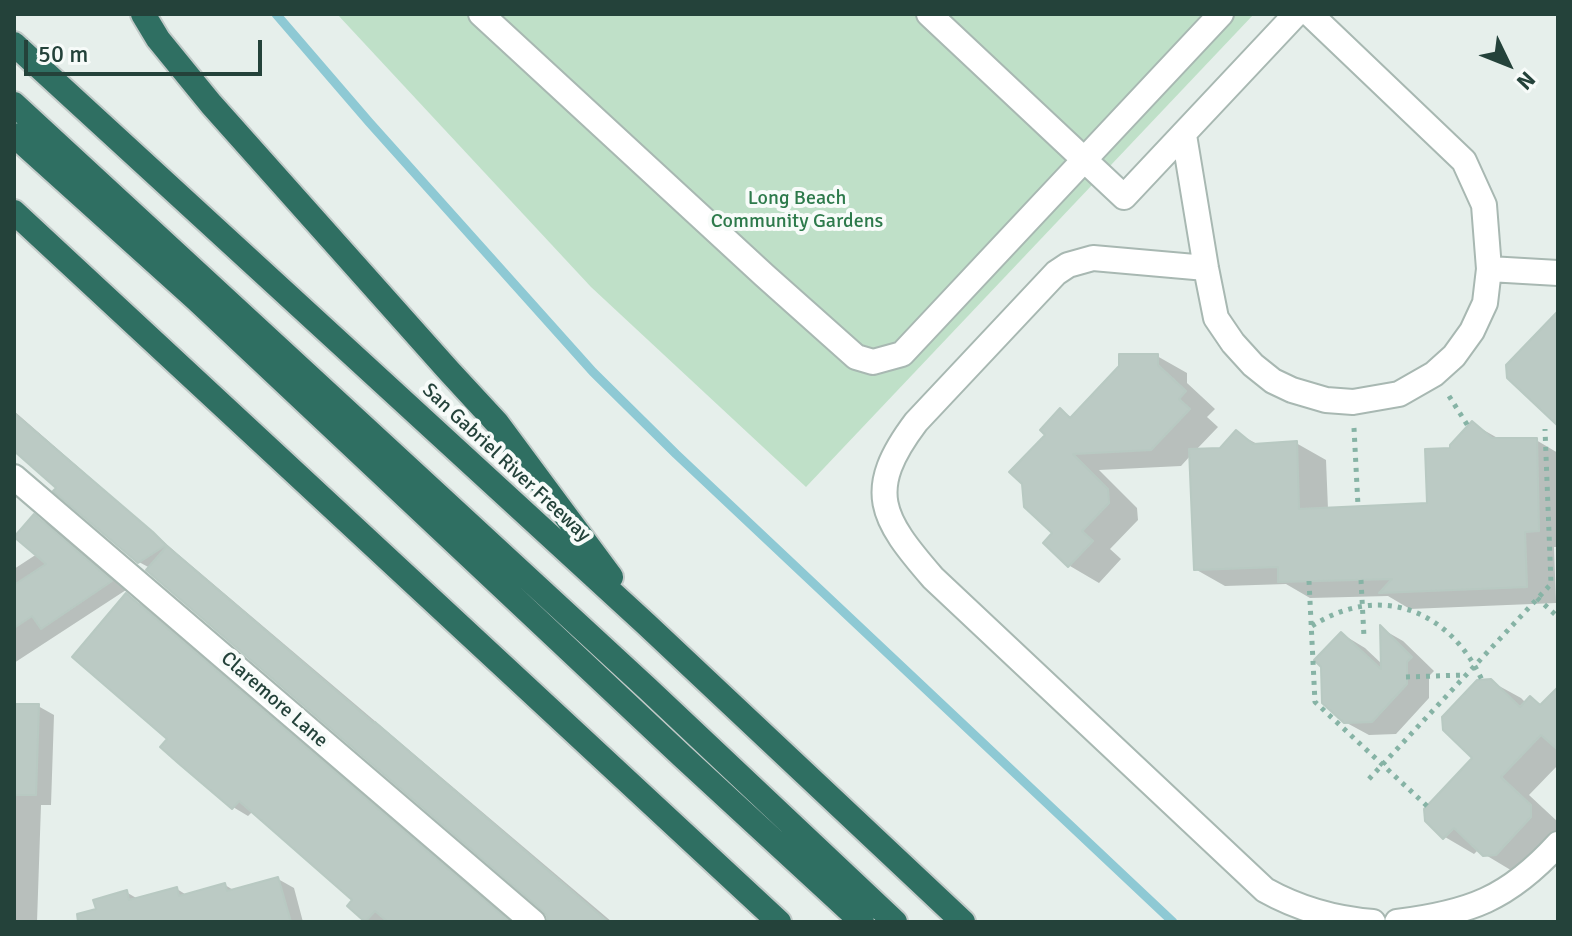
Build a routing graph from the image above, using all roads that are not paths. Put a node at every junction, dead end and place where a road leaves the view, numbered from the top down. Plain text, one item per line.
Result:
1 (143, 14) edge
2 (481, 14) edge
3 (929, 14) edge
4 (1221, 14) edge
5 (1296, 14) edge
6 (1310, 14) edge
7 (14, 44) edge
8 (14, 104) edge
9 (14, 135) edge
10 (1184, 135) junction
11 (1085, 159) junction
12 (14, 212) edge
13 (1206, 268) junction
14 (1489, 269) junction
15 (1558, 273) edge
16 (14, 477) edge
17 (646, 624) junction
18 (1558, 844) edge
19 (533, 922) edge
20 (779, 922) edge
21 (862, 922) edge
22 (895, 922) edge
23 (963, 922) edge
24 (1373, 922) edge
25 (1397, 922) edge

1 - 17 highway
2 - 11 street
3 - 11 street
4 - 11 street
5 - 10 street
6 - 14 street
7 - 17 highway, San Gabriel River Freeway
8 - 22 highway
9 - 21 highway
10 - 11 street
10 - 13 street
12 - 20 highway
13 - 14 street
13 - 24 street
14 - 15 street
16 - 19 street, Claremore Lane
17 - 23 highway, San Gabriel River Freeway
18 - 25 street

